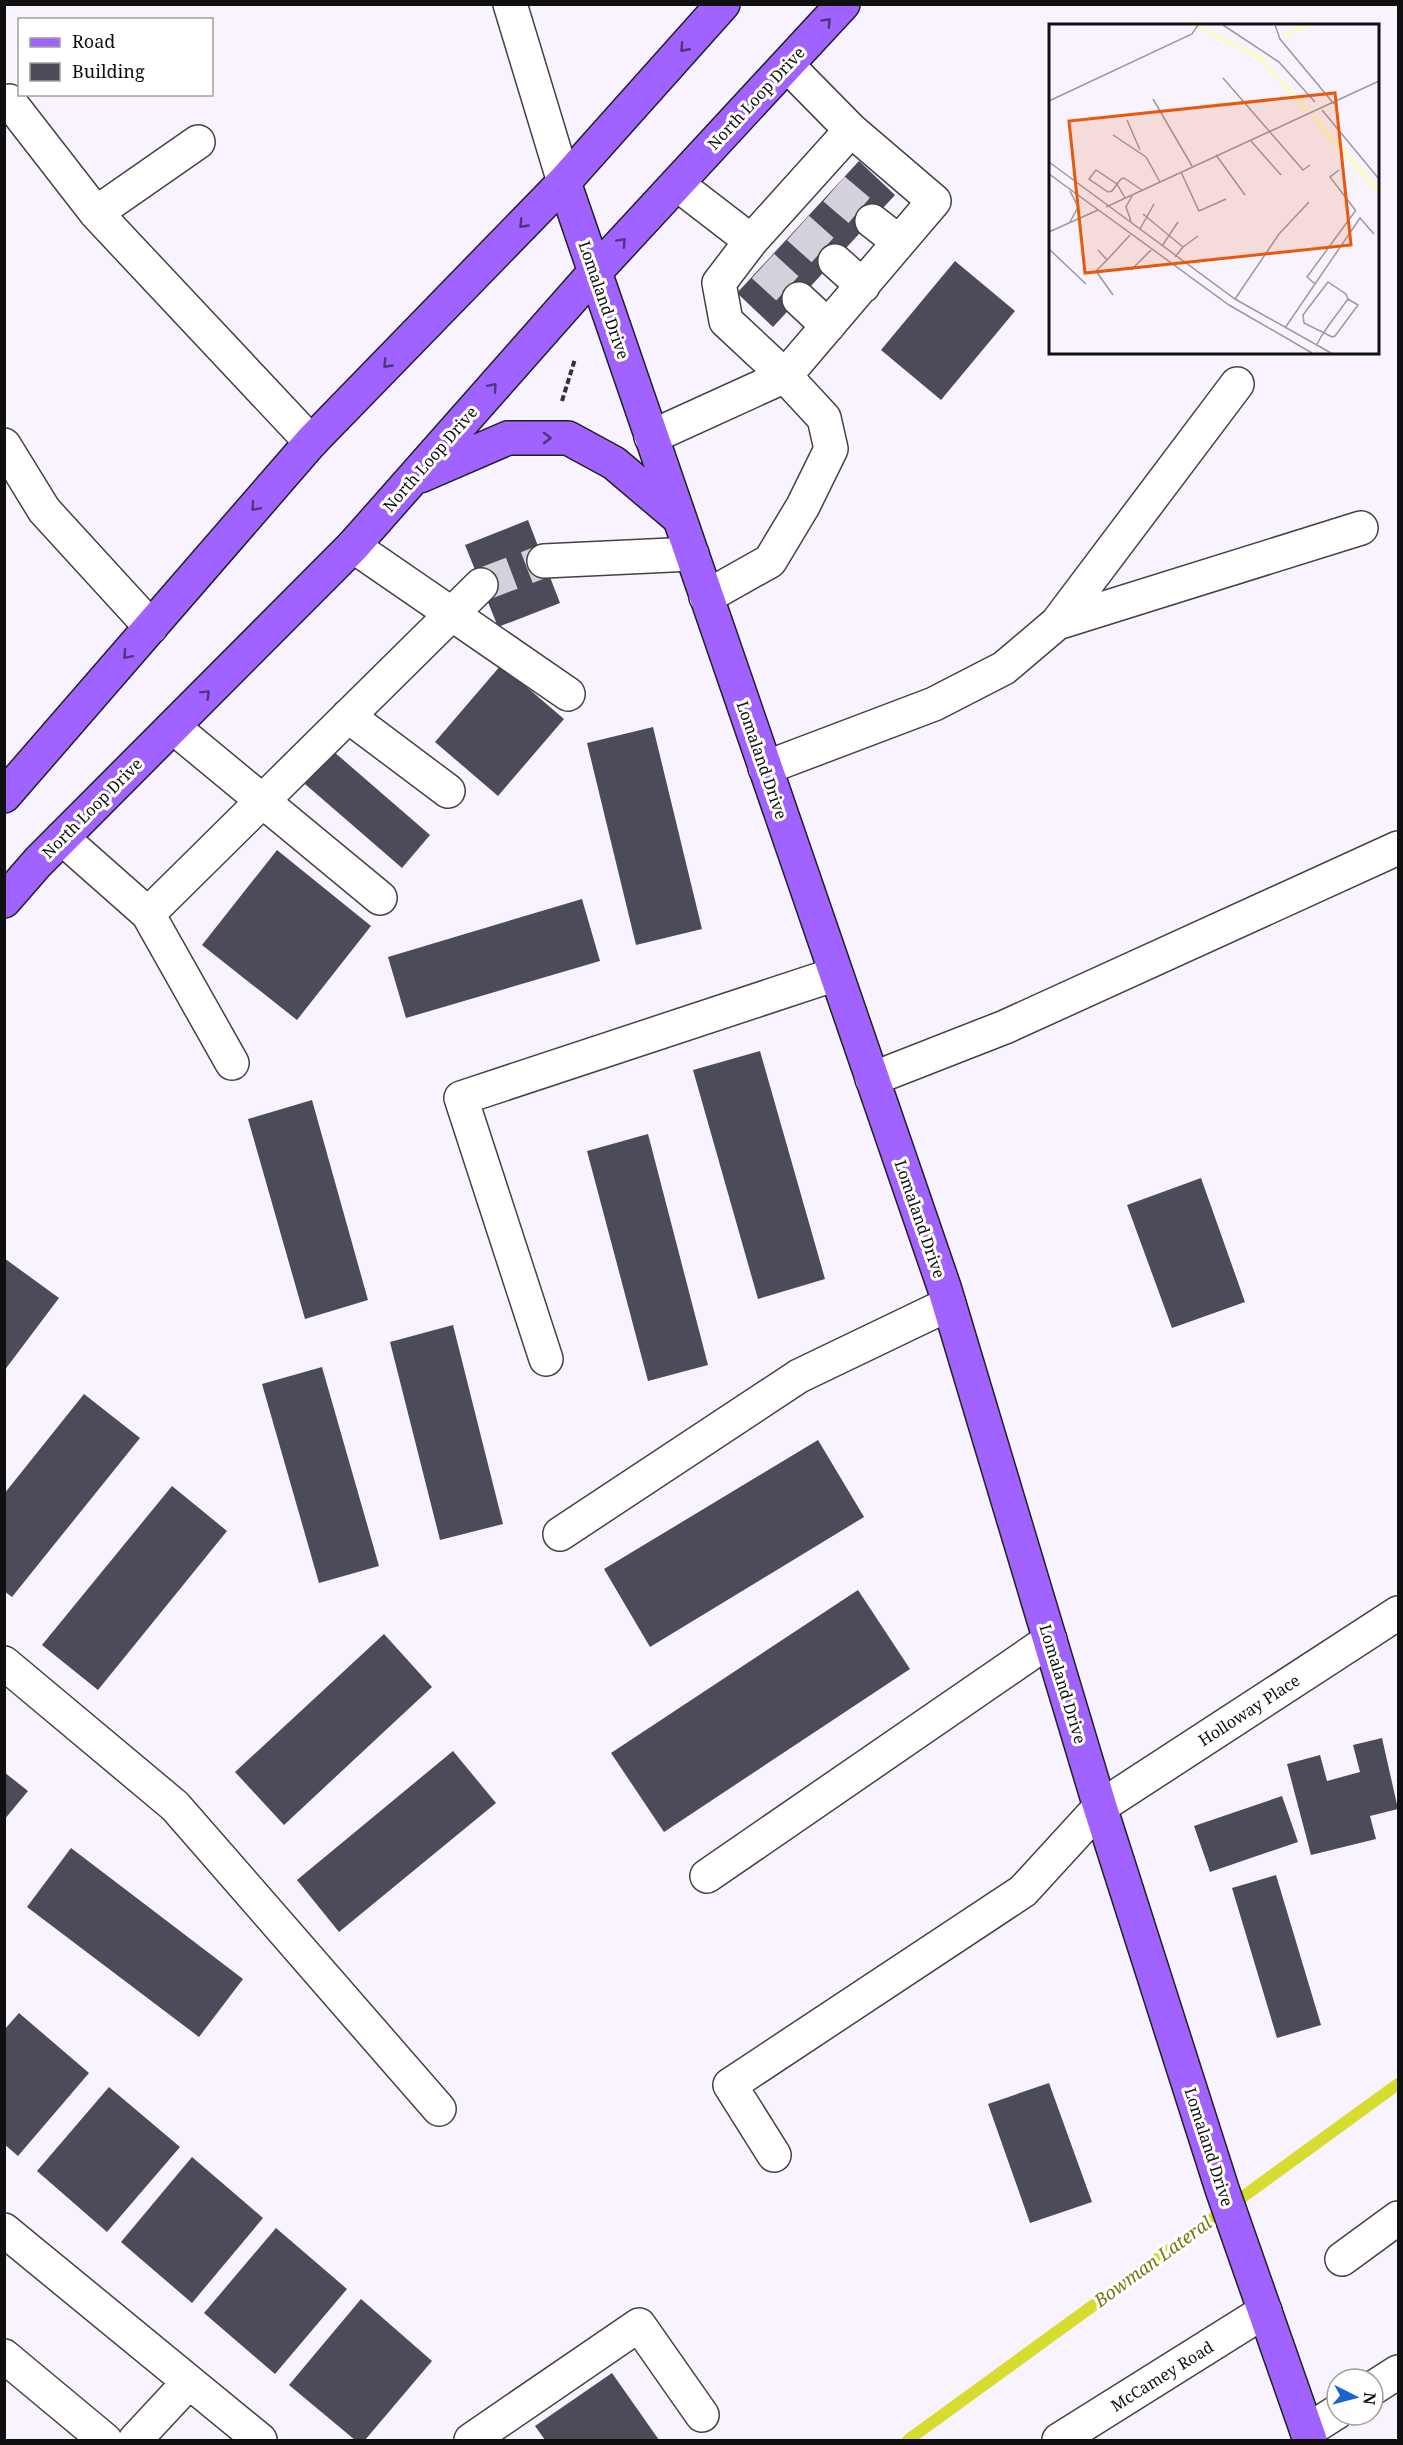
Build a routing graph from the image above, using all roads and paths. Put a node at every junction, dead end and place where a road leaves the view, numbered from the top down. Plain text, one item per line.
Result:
1 (510, 4) edge
2 (723, 4) edge
3 (843, 4) edge
4 (787, 65) junction
5 (4, 104) edge
6 (851, 130) junction
7 (198, 142) dead end
8 (564, 182) junction
9 (677, 184) junction
10 (96, 213) junction
11 (872, 220) tunnel mouth
12 (899, 242) junction
13 (753, 252) junction
14 (835, 261) tunnel mouth
15 (595, 272) junction
16 (863, 286) junction
17 (799, 299) tunnel mouth
18 (828, 326) junction
19 (575, 359) dead end
20 (784, 376) junction
21 (1237, 384) dead end
22 (560, 404) dead end
23 (651, 437) junction
24 (311, 442) junction
25 (4, 445) edge
26 (413, 479) junction
27 (680, 519) junction
28 (1361, 528) dead end
29 (353, 546) junction
30 (692, 554) junction
31 (544, 561) tunnel mouth
32 (481, 585) tunnel mouth
33 (706, 597) junction
34 (452, 613) junction
35 (1057, 623) junction
36 (151, 627) junction
37 (568, 694) dead end
38 (348, 716) junction
39 (173, 727) junction
40 (765, 768) junction
41 (448, 791) dead end
42 (4, 796) edge
43 (262, 801) junction
44 (62, 838) junction
45 (1398, 848) edge
46 (380, 898) dead end
47 (4, 901) edge
48 (148, 914) junction
49 (836, 974) junction
50 (232, 1063) dead end
51 (872, 1079) junction
52 (949, 1305) junction
53 (546, 1359) dead end
54 (560, 1534) dead end
55 (1398, 1613) edge
56 (1050, 1640) junction
57 (4, 1663) edge
58 (1100, 1807) junction
59 (707, 1876) dead end
60 (438, 2109) dead end
61 (774, 2155) dead end
62 (1398, 2218) edge
63 (4, 2230) edge
64 (1342, 2259) dead end
65 (1262, 2301) junction
66 (4, 2356) edge
67 (1398, 2372) edge
68 (1385, 2380) edge
69 (189, 2382) junction
70 (702, 2415) dead end
71 (1325, 2422) edge
72 (1309, 2436) edge
73 (105, 2440) edge
74 (135, 2440) edge
75 (260, 2440) edge
76 (471, 2440) edge
77 (1059, 2440) edge

1 - 8 street, Lomaland Drive
2 -> 8 main road
4 -> 3 main road, North Loop Drive
4 - 6 street
4 - 9 main road, North Loop Drive
5 - 10 street
6 - 12 street
6 - 13 street
7 - 10 street
8 - 15 main road, Lomaland Drive
8 -> 24 main road
9 - 13 street
15 -> 9 main road, North Loop Drive
10 - 24 street
11 - 12 street
12 - 16 street
13 - 20 street
14 - 16 street
15 - 23 main road, Lomaland Drive
26 -> 15 main road, North Loop Drive
16 - 18 street
17 - 18 street
18 - 20 street
19 - 22 path
20 - 23 street
20 - 33 street
21 - 35 street
23 - 27 main road, Lomaland Drive
24 -> 36 main road
25 - 36 street
26 -> 27 main road
26 - 29 main road, North Loop Drive
27 - 30 main road, Lomaland Drive
28 - 35 street
29 - 34 street
39 -> 29 main road, North Loop Drive
30 - 31 street
30 - 33 main road, Lomaland Drive
32 - 34 street
33 - 40 main road, Lomaland Drive
34 - 37 street
34 - 38 street
35 - 40 street
36 -> 42 main road
38 - 41 street
38 - 43 street
39 - 43 street
39 - 44 main road, North Loop Drive
40 - 49 main road, Lomaland Drive
43 - 46 street
43 - 48 street
44 - 47 main road, North Loop Drive
44 - 48 street
45 - 51 street
48 - 50 street
49 - 51 main road, Lomaland Drive
49 - 53 street
51 - 52 main road, Lomaland Drive
52 - 54 street
52 - 56 main road, Lomaland Drive
55 - 58 street, Holloway Place
56 - 58 main road, Lomaland Drive
56 - 59 street
57 - 60 street
58 - 61 street, Holloway Place
58 - 65 main road, Lomaland Drive
62 - 64 street
63 - 69 street
65 - 72 main road, Lomaland Drive
65 - 77 street, McCamey Road
66 - 73 street
67 - 68 street
69 - 74 street
69 - 75 street
70 - 76 street
71 - 72 street

